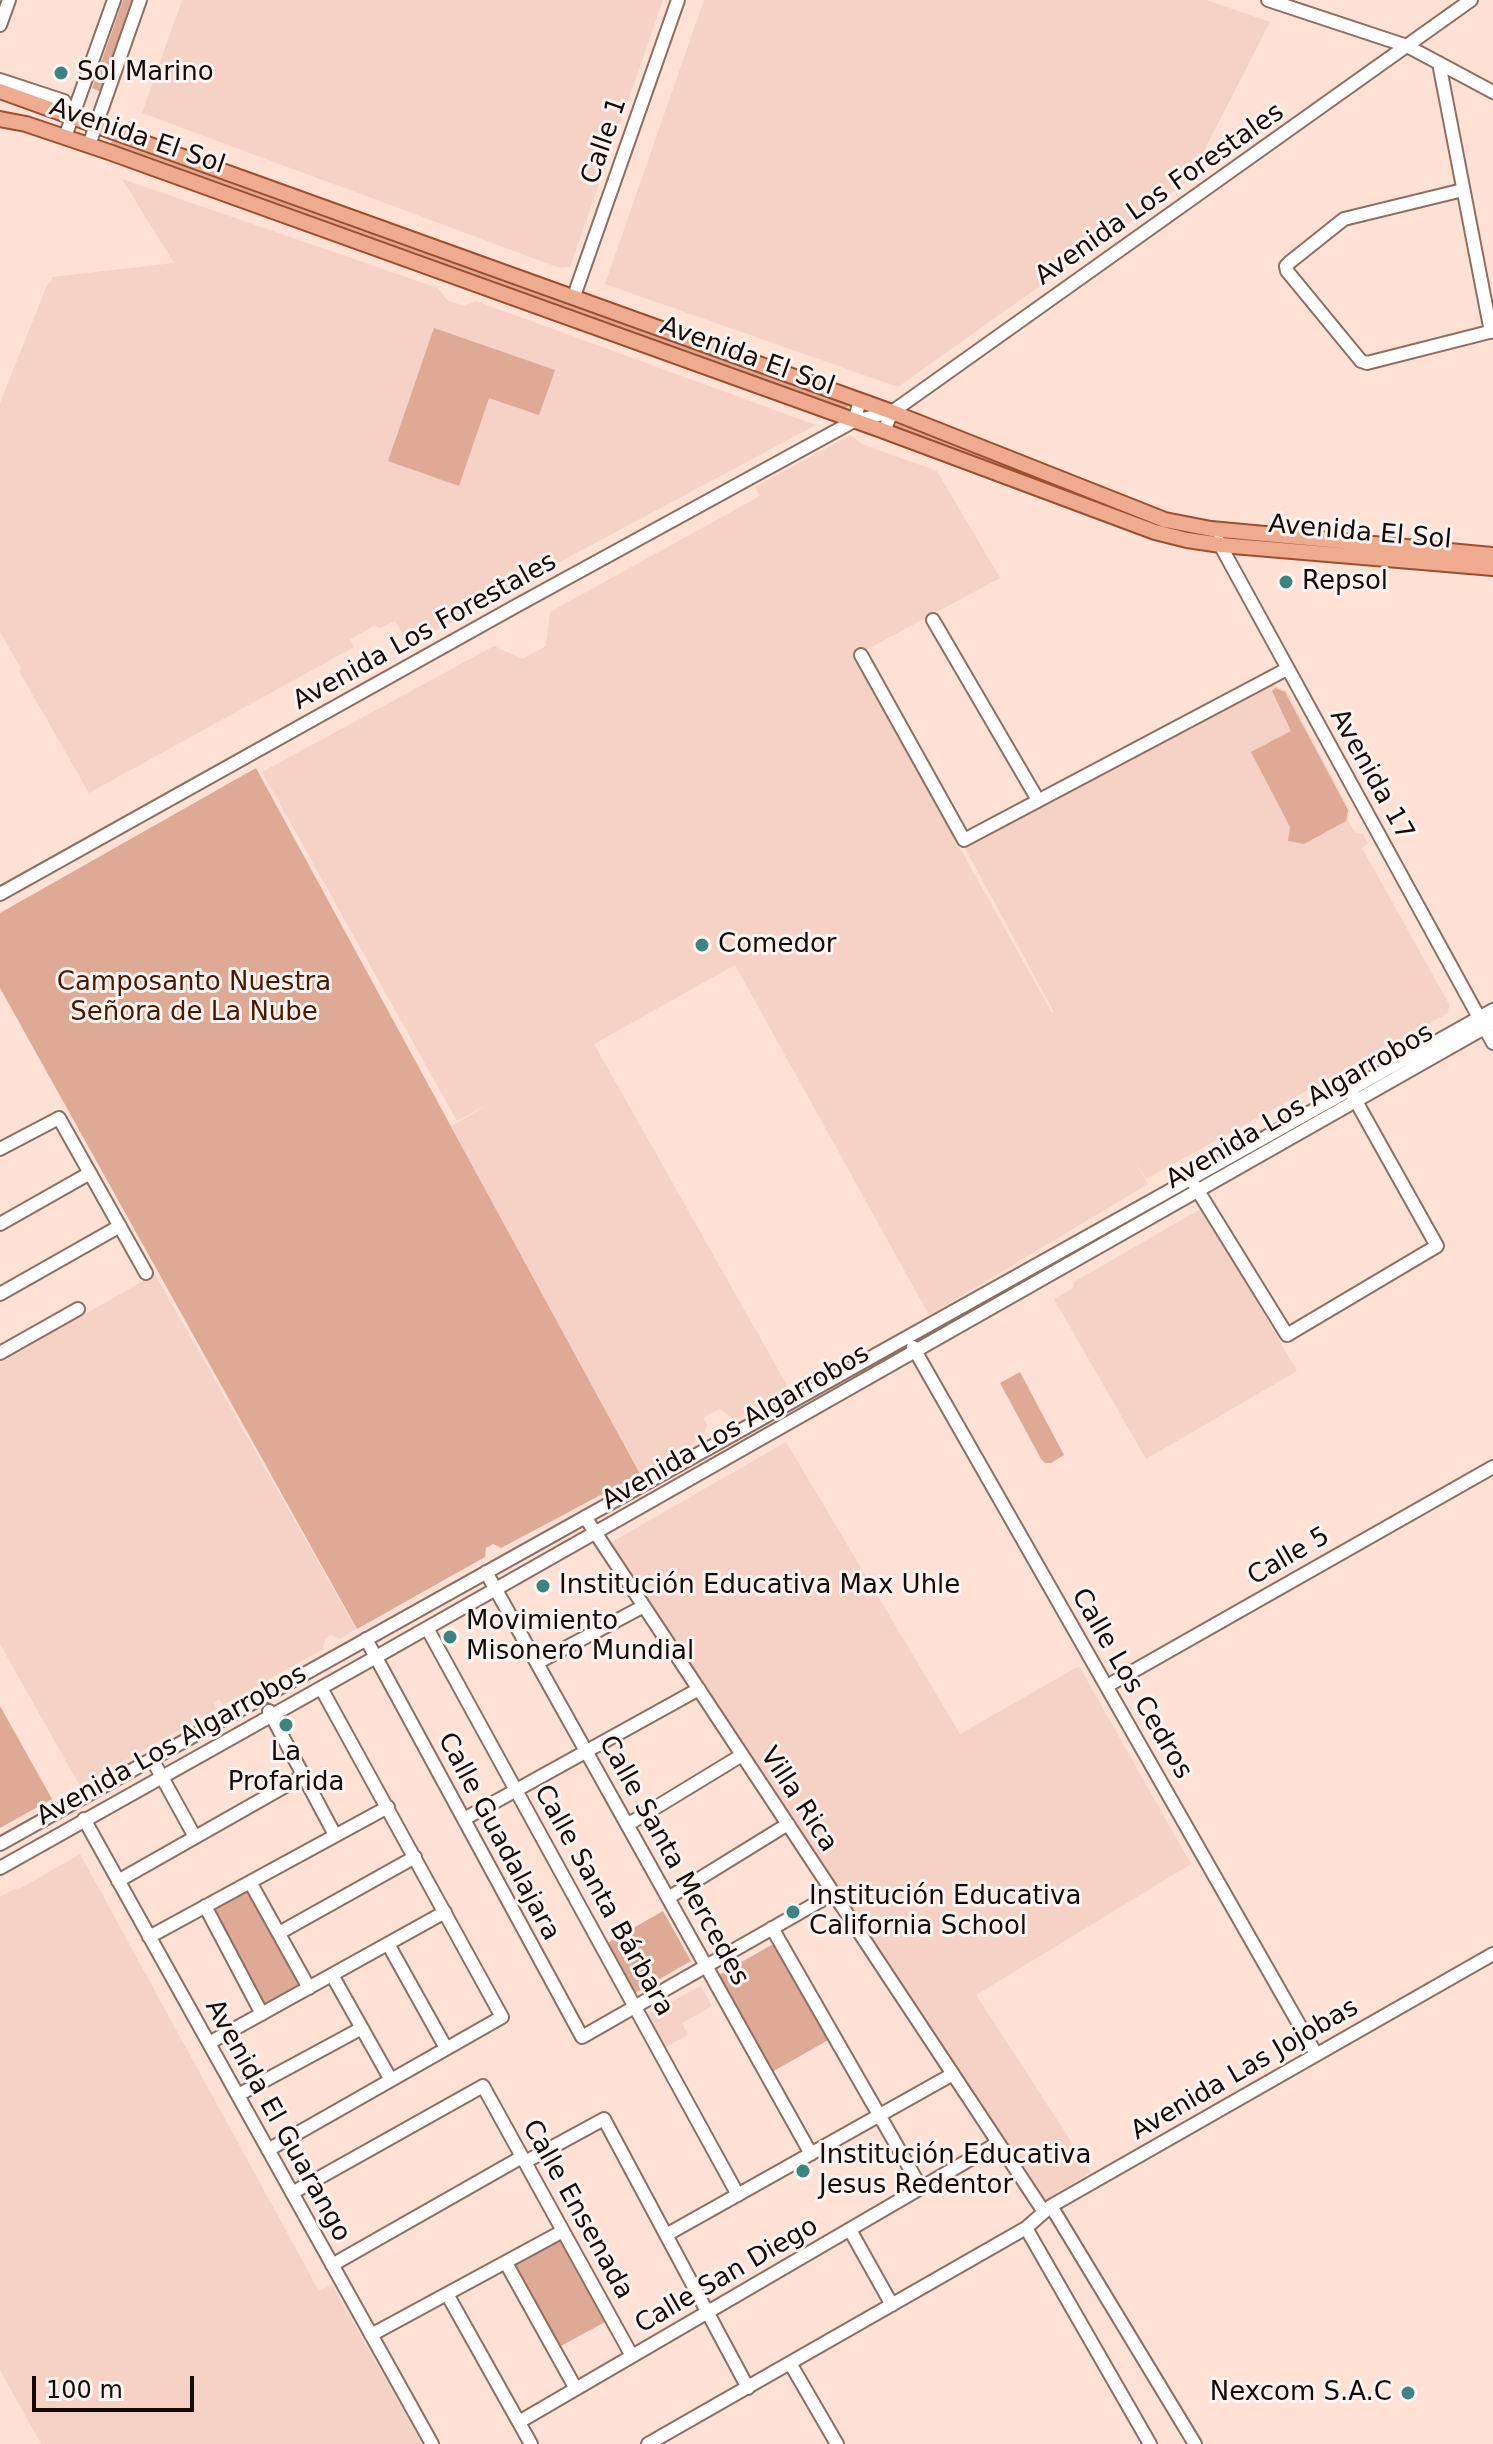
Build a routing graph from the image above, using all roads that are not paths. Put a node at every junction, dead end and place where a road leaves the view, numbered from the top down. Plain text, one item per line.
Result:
1 (9, 0) edge
2 (114, 0) edge
3 (140, 0) edge
4 (678, 0) edge
5 (1268, 0) edge
6 (1471, 0) edge
7 (0, 25) edge
8 (1407, 46) junction
9 (1439, 63) junction
10 (0, 80) edge
11 (0, 91) edge
12 (1493, 92) edge
13 (73, 116) junction
14 (0, 119) edge
15 (96, 124) junction
16 (65, 137) junction
17 (89, 145) junction
18 (1463, 190) junction
19 (574, 296) junction
20 (1492, 331) edge
21 (860, 401) junction
22 (892, 412) junction
23 (854, 421) junction
24 (884, 431) junction
25 (1211, 529) junction
26 (1221, 545) junction
27 (1493, 555) edge
28 (1493, 568) edge
29 (933, 620) dead end
30 (861, 655) dead end
31 (1287, 669) junction
32 (1038, 800) junction
33 (0, 894) edge
34 (1493, 1010) edge
35 (1485, 1023) edge
36 (1493, 1043) edge
37 (1353, 1095) junction
38 (0, 1149) edge
39 (90, 1173) junction
40 (1191, 1178) junction
41 (1197, 1191) junction
42 (0, 1224) edge
43 (120, 1226) junction
44 (146, 1273) dead end
45 (0, 1294) edge
46 (78, 1309) dead end
47 (907, 1337) junction
48 (915, 1351) junction
49 (0, 1353) edge
50 (1493, 1467) edge
51 (585, 1517) junction
52 (595, 1533) junction
53 (486, 1572) junction
54 (496, 1589) junction
55 (644, 1606) junction
56 (427, 1628) junction
57 (366, 1639) junction
58 (376, 1657) junction
59 (537, 1663) junction
60 (1107, 1686) junction
61 (321, 1688) junction
62 (699, 1689) junction
63 (261, 1698) junction
64 (271, 1716) junction
65 (586, 1751) junction
66 (742, 1755) junction
67 (152, 1759) junction
68 (303, 1776) junction
69 (161, 1777) junction
70 (518, 1790) junction
71 (74, 1803) junction
72 (388, 1807) junction
73 (84, 1819) junction
74 (464, 1819) junction
75 (788, 1824) junction
76 (627, 1825) junction
77 (335, 1835) junction
78 (195, 1837) junction
79 (0, 1844) edge
80 (415, 1857) junction
81 (0, 1868) edge
82 (118, 1881) junction
83 (250, 1882) junction
84 (834, 1893) junction
85 (668, 1898) junction
86 (205, 1906) junction
87 (445, 1912) junction
88 (772, 1928) junction
89 (279, 1933) junction
90 (149, 1937) junction
91 (388, 1944) junction
92 (1493, 1954) edge
93 (706, 1966) junction
94 (332, 1975) junction
95 (309, 1988) junction
96 (635, 2006) junction
97 (262, 2014) junction
98 (362, 2028) junction
99 (209, 2043) junction
100 (446, 2048) junction
101 (1316, 2054) junction
102 (953, 2074) junction
103 (391, 2080) junction
104 (238, 2095) junction
105 (880, 2116) junction
106 (998, 2143) junction
107 (268, 2150) junction
108 (811, 2154) junction
109 (523, 2160) junction
110 (921, 2188) junction
111 (292, 2193) junction
112 (738, 2195) junction
113 (1047, 2209) junction
114 (1026, 2228) junction
115 (850, 2230) junction
116 (563, 2231) junction
117 (666, 2235) junction
118 (506, 2263) junction
119 (332, 2265) junction
120 (447, 2294) junction
121 (892, 2305) junction
122 (708, 2312) junction
123 (371, 2335) junction
124 (632, 2356) junction
125 (790, 2363) junction
126 (748, 2388) junction
127 (576, 2389) junction
128 (519, 2422) junction
129 (432, 2444) edge
130 (531, 2444) edge
131 (648, 2444) edge
132 (837, 2444) edge
133 (1150, 2444) edge
134 (1195, 2444) edge

1 - 7 street
2 - 13 street
3 - 15 street
4 - 19 street, Calle 1
5 - 8 street
6 - 8 street, Avenida Los Forestales
8 - 9 street
8 - 22 street, Avenida Los Forestales
9 - 12 street
9 - 18 street
10 - 13 street, Avenida El Sol
11 - 13 main road, Avenida El Sol
13 - 15 main road, Avenida El Sol
13 - 16 street
14 - 16 main road, Avenida El Sol
15 - 17 street
15 - 19 main road, Avenida El Sol
16 - 17 main road, Avenida El Sol
17 - 23 main road, Avenida El Sol
18 - 20 street
18 - 20 street
19 - 21 main road, Avenida El Sol
21 - 22 main road, Avenida El Sol
21 - 23 street
22 - 23 street, Avenida Los Forestales
22 - 24 street
22 - 25 main road, Avenida El Sol
23 - 24 main road, Avenida El Sol
23 - 33 street, Avenida Los Forestales
24 - 26 main road, Avenida El Sol
25 - 26 street, Avenida 17
25 - 27 main road, Avenida El Sol
26 - 28 main road, Avenida El Sol
26 - 31 street, Avenida 17
29 - 32 street
30 - 32 street
31 - 32 street
31 - 35 street, Avenida 17
34 - 35 street, Avenida Los Algarrobos
35 - 36 street, Avenida 17
35 - 37 street, Avenida Los Algarrobos
37 - 40 street, Avenida Los Algarrobos
37 - 41 street, Avenida Los Algarrobos
37 - 41 street
38 - 39 street
39 - 42 street
39 - 43 street
40 - 41 street
40 - 47 street, Avenida Los Algarrobos
41 - 48 street, Avenida Los Algarrobos
43 - 44 street
43 - 45 street
46 - 49 street
47 - 48 street, Calle Los Cedros
47 - 51 street, Avenida Los Algarrobos
48 - 52 street, Avenida Los Algarrobos
48 - 60 street, Calle Los Cedros
50 - 60 street, Calle 5
51 - 52 street, Villa Rica
51 - 53 street, Avenida Los Algarrobos
52 - 54 street, Avenida Los Algarrobos
52 - 55 street, Villa Rica
53 - 54 street, Calle Santa Mercedes
53 - 57 street, Avenida Los Algarrobos
54 - 56 street, Avenida Los Algarrobos
54 - 59 street, Calle Santa Mercedes
55 - 59 street
55 - 62 street, Villa Rica
56 - 58 street, Avenida Los Algarrobos
56 - 70 street, Calle Santa Bárbara
57 - 58 street, Calle Guadalajara
57 - 63 street, Avenida Los Algarrobos
58 - 61 street, Avenida Los Algarrobos
58 - 74 street, Calle Guadalajara
59 - 65 street, Calle Santa Mercedes
60 - 101 street, Calle Los Cedros
61 - 64 street, Avenida Los Algarrobos
61 - 72 street
62 - 65 street
62 - 66 street, Villa Rica
63 - 64 street
63 - 67 street, Avenida Los Algarrobos
64 - 68 street
64 - 69 street, Avenida Los Algarrobos
65 - 70 street
65 - 76 street, Calle Santa Mercedes
66 - 75 street, Villa Rica
66 - 76 street
67 - 69 street
67 - 71 street, Avenida Los Algarrobos
68 - 77 street
68 - 78 street
69 - 73 street, Avenida Los Algarrobos
69 - 78 street
70 - 74 street
70 - 96 street, Calle Santa Bárbara
71 - 73 street, Avenida El Guarango
71 - 79 street, Avenida Los Algarrobos
72 - 77 street
72 - 80 street
73 - 81 street, Avenida Los Algarrobos
73 - 82 street, Avenida El Guarango
74 - 96 street, Calle Guadalajara
75 - 84 street, Villa Rica
75 - 85 street
76 - 85 street, Calle Santa Mercedes
77 - 83 street
78 - 82 street
80 - 87 street
80 - 89 street
82 - 90 street, Avenida El Guarango
83 - 86 street
83 - 89 street
84 - 88 street
84 - 102 street, Villa Rica
85 - 93 street, Calle Santa Mercedes
86 - 90 street
86 - 97 street
87 - 91 street
87 - 100 street
88 - 93 street
88 - 105 street
89 - 95 street
90 - 99 street, Avenida El Guarango
91 - 94 street
91 - 100 street
92 - 101 street, Avenida Las Jojobas
93 - 96 street
93 - 108 street, Calle Santa Mercedes
94 - 95 street
94 - 98 street
95 - 97 street
96 - 112 street, Calle Santa Bárbara
97 - 99 street
98 - 103 street
98 - 104 street
99 - 104 street, Avenida El Guarango
100 - 103 street
101 - 113 street, Avenida Las Jojobas
102 - 105 street
102 - 106 street, Villa Rica
103 - 107 street
104 - 107 street, Avenida El Guarango
105 - 108 street
105 - 110 street
106 - 110 street, Calle San Diego
106 - 113 street, Villa Rica
107 - 111 street, Avenida El Guarango
108 - 112 street
109 - 111 street, Calle Ensenada
109 - 116 street, Calle Ensenada
109 - 117 street
109 - 119 street
110 - 115 street, Calle San Diego
111 - 119 street, Avenida El Guarango
112 - 117 street
113 - 114 street, Avenida Las Jojobas
113 - 134 street, Villa Rica
114 - 121 street, Avenida Las Jojobas
114 - 133 street
115 - 121 street
115 - 122 street, Calle San Diego
116 - 118 street
116 - 124 street, Calle Ensenada
117 - 122 street
118 - 120 street
118 - 127 street
119 - 123 street, Avenida El Guarango
120 - 123 street
120 - 128 street
121 - 125 street, Avenida Las Jojobas
122 - 124 street, Calle San Diego
122 - 126 street
123 - 129 street, Avenida El Guarango
124 - 127 street, Calle San Diego
125 - 126 street, Avenida Las Jojobas
125 - 132 street
126 - 131 street, Avenida Las Jojobas
127 - 128 street, Calle San Diego
128 - 130 street

